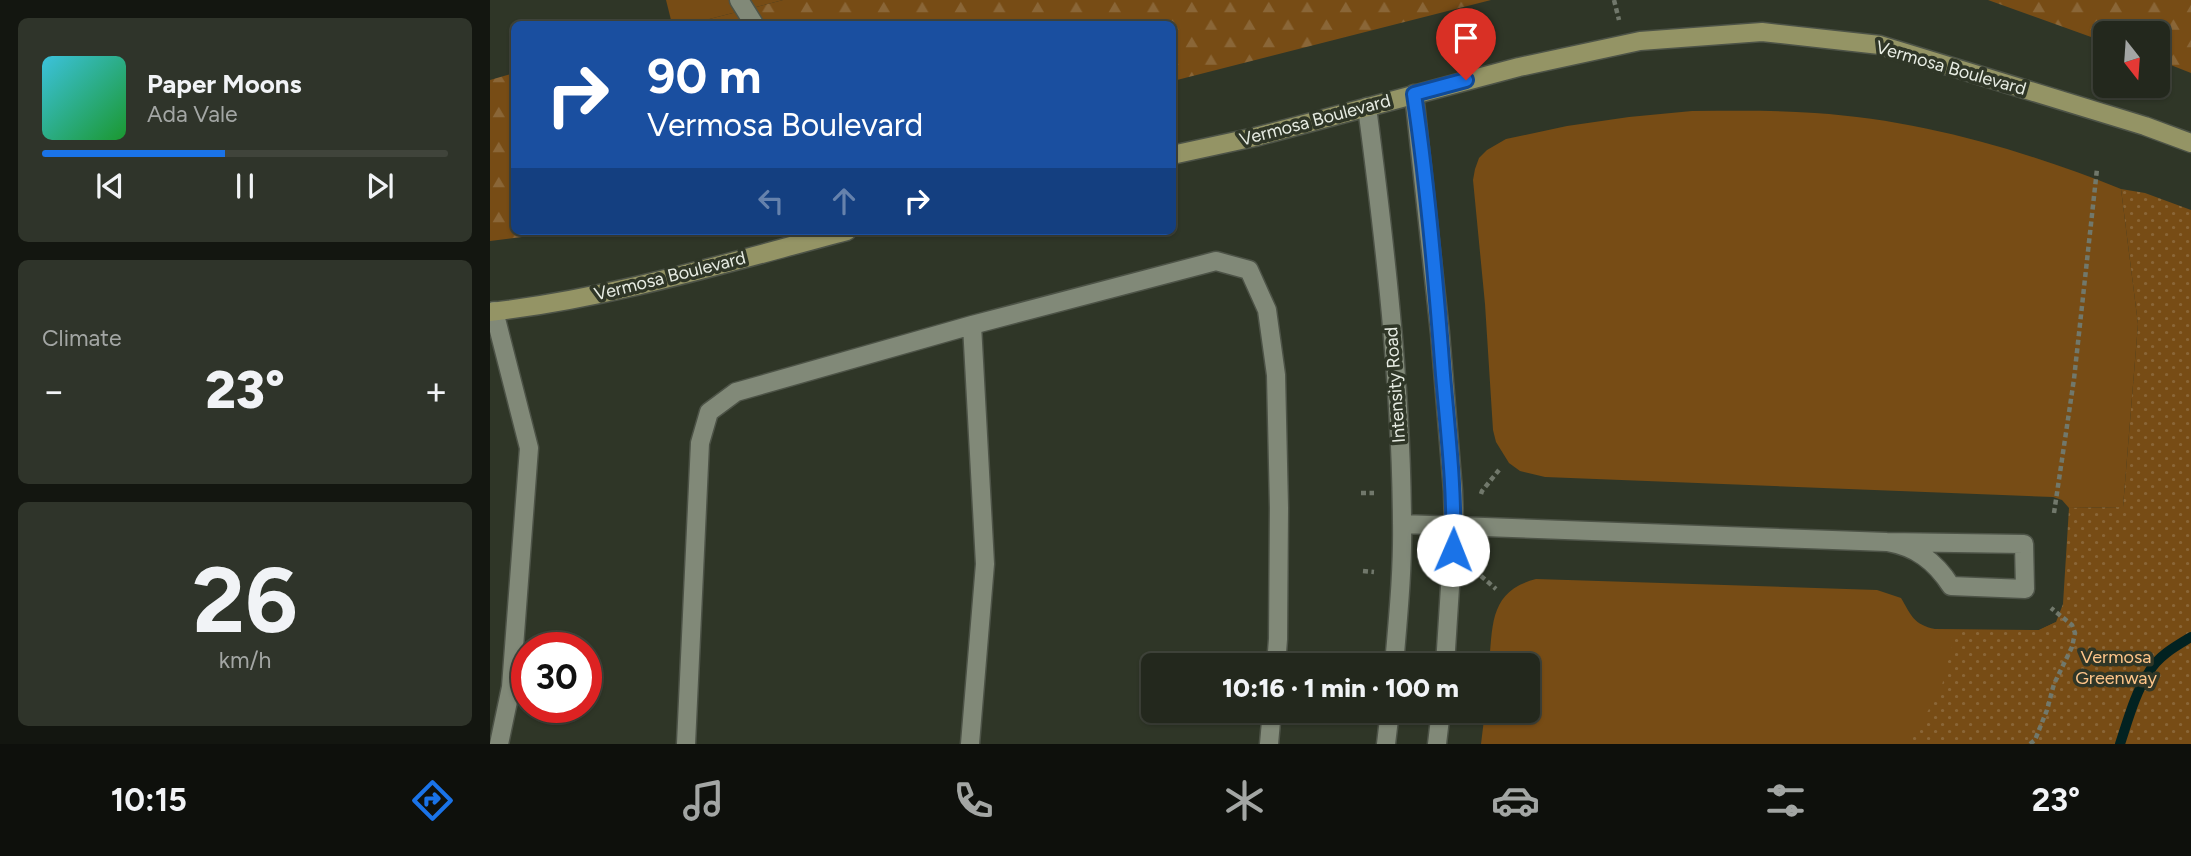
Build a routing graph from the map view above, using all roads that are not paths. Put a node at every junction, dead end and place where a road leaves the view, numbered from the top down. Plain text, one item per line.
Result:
1 (739, 0) edge
2 (752, 21) edge
3 (1414, 94) junction
4 (1367, 107) junction
5 (2191, 143) edge
6 (1176, 154) edge
7 (832, 235) edge
8 (492, 312) edge
9 (972, 325) junction
10 (1402, 524) junction
11 (1454, 525) junction
12 (1886, 542) junction
13 (1277, 653) edge
14 (1395, 653) edge
15 (1446, 653) edge
16 (1271, 723) edge
17 (1388, 723) edge
18 (1439, 723) edge
19 (499, 744) edge
20 (687, 744) edge
21 (970, 744) edge
22 (1269, 744) edge
23 (1386, 744) edge
24 (1437, 744) edge

1 - 2 street
3 - 4 main road, Vermosa Boulevard
3 - 5 main road, Vermosa Boulevard
3 - 11 street
4 - 6 main road, Vermosa Boulevard
4 - 10 street, Intensity Road
7 - 8 main road, Vermosa Boulevard
8 - 19 street
9 - 13 street
9 - 20 street
9 - 21 street
10 - 11 street
10 - 14 street, Intensity Road
11 - 12 street
11 - 15 street
12 - 12 street
16 - 22 street
17 - 23 street
18 - 24 street

